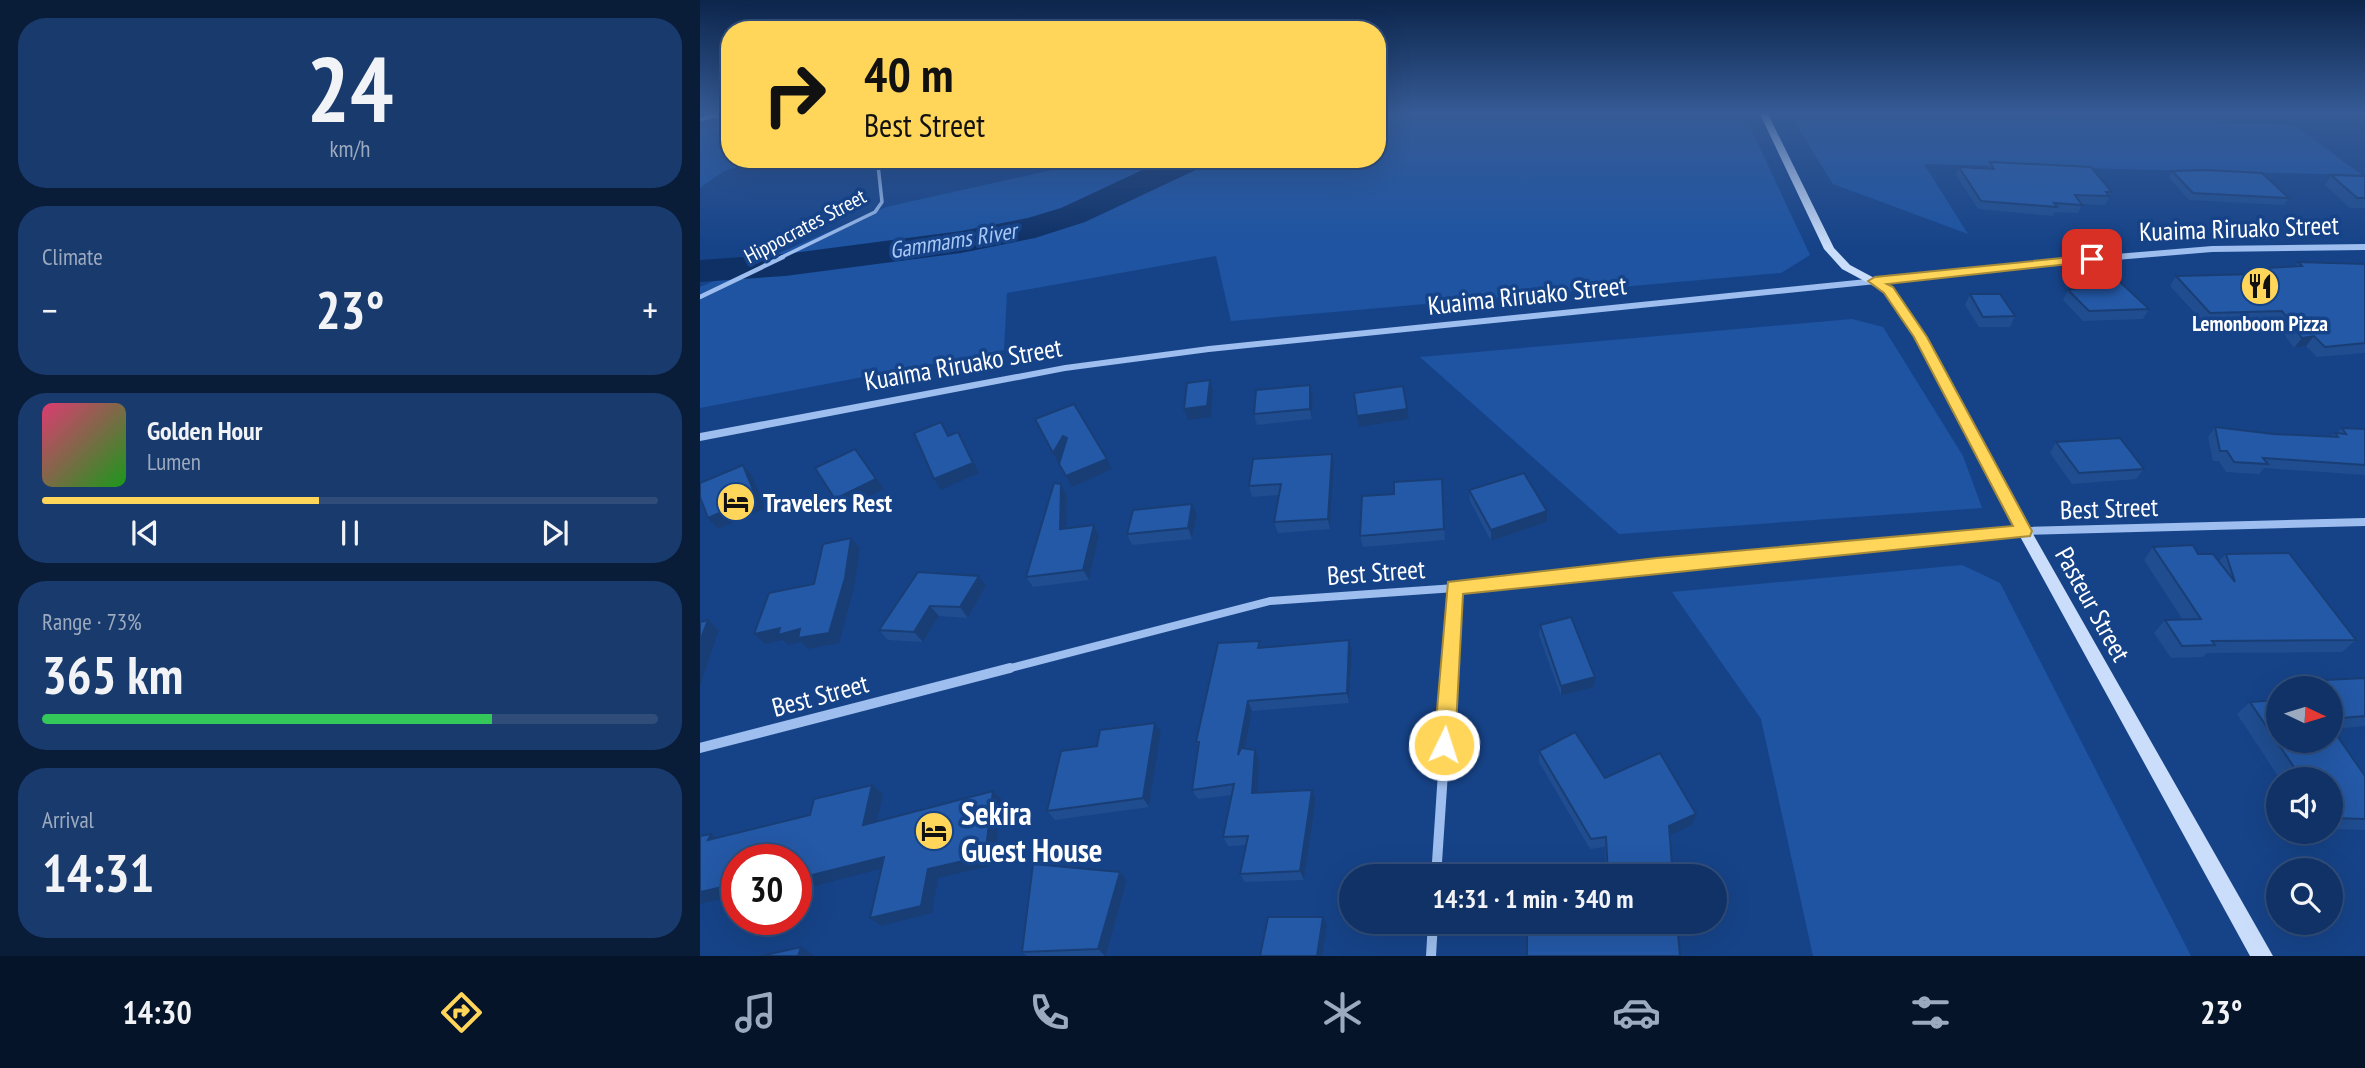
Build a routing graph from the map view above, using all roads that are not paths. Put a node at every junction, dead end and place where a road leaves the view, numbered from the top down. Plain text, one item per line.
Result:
1 (1784, 157) edge
2 (878, 168) edge
3 (2365, 247) edge
4 (1875, 281) junction
5 (700, 297) edge
6 (700, 437) edge
7 (2365, 522) edge
8 (2024, 531) junction
9 (1455, 587) junction
10 (700, 748) edge
11 (1437, 864) edge
12 (1432, 934) edge
13 (1431, 956) edge
14 (2262, 956) edge

1 - 4 main road, Pasteur Street
2 - 5 lane, Hippocrates Street
3 - 4 street, Kuaima Riruako Street
4 - 6 street, Kuaima Riruako Street
4 - 8 main road, Pasteur Street
7 - 8 street, Best Street
8 - 9 street, Best Street
8 - 14 main road, Pasteur Street
9 - 10 street, Best Street
9 - 11 street
12 - 13 street

